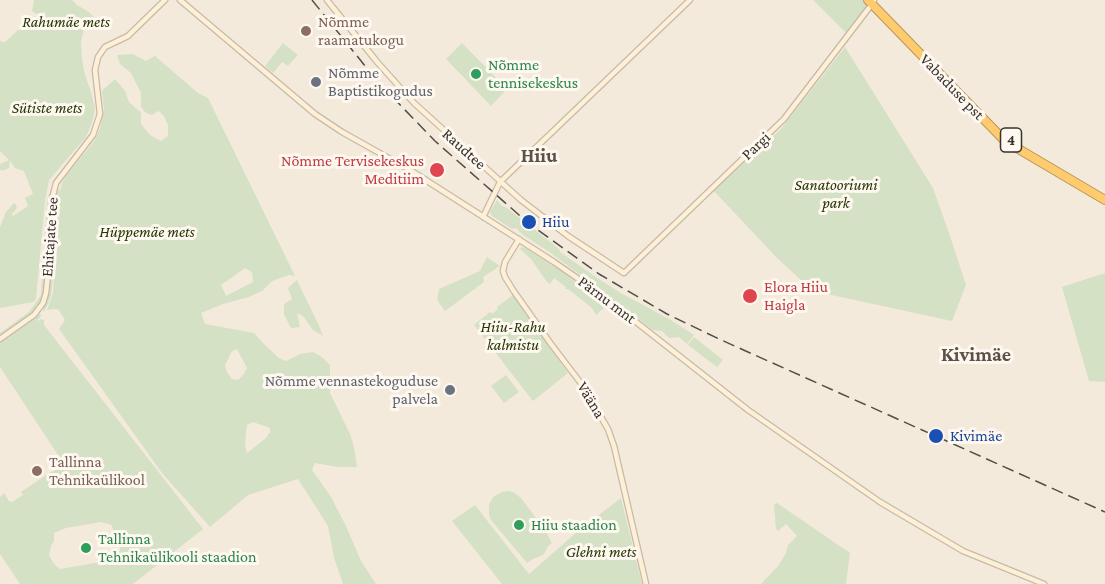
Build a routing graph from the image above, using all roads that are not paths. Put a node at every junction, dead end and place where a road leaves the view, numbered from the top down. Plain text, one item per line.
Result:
1 (165, 0) edge
2 (180, 0) edge
3 (327, 0) edge
4 (690, 0) edge
5 (872, 1) edge
6 (1005, 141) junction
7 (1005, 152) dead end
8 (500, 182) junction
9 (1105, 199) edge
10 (487, 209) junction
11 (483, 216) junction
12 (497, 225) junction
13 (519, 239) junction
14 (624, 273) joint
15 (0, 339) edge
16 (646, 584) edge
17 (1044, 584) edge

1 - 15 street, Ehitajate tee
2 - 11 street, Pärnu mnt
3 - 8 street, Raudtee
4 - 8 street
5 - 6 highway, Vabaduse pst / 4
5 - 9 highway, Vabaduse pst / 4
5 - 14 street, Pargi
6 - 7 highway
6 - 9 highway, Vabaduse pst / 4
8 - 10 street
8 - 14 street, Raudtee
10 - 11 street
10 - 12 street
11 - 12 street, Pärnu mnt
12 - 13 street, Pärnu mnt
13 - 16 street, Vääna
13 - 17 street, Pärnu mnt

